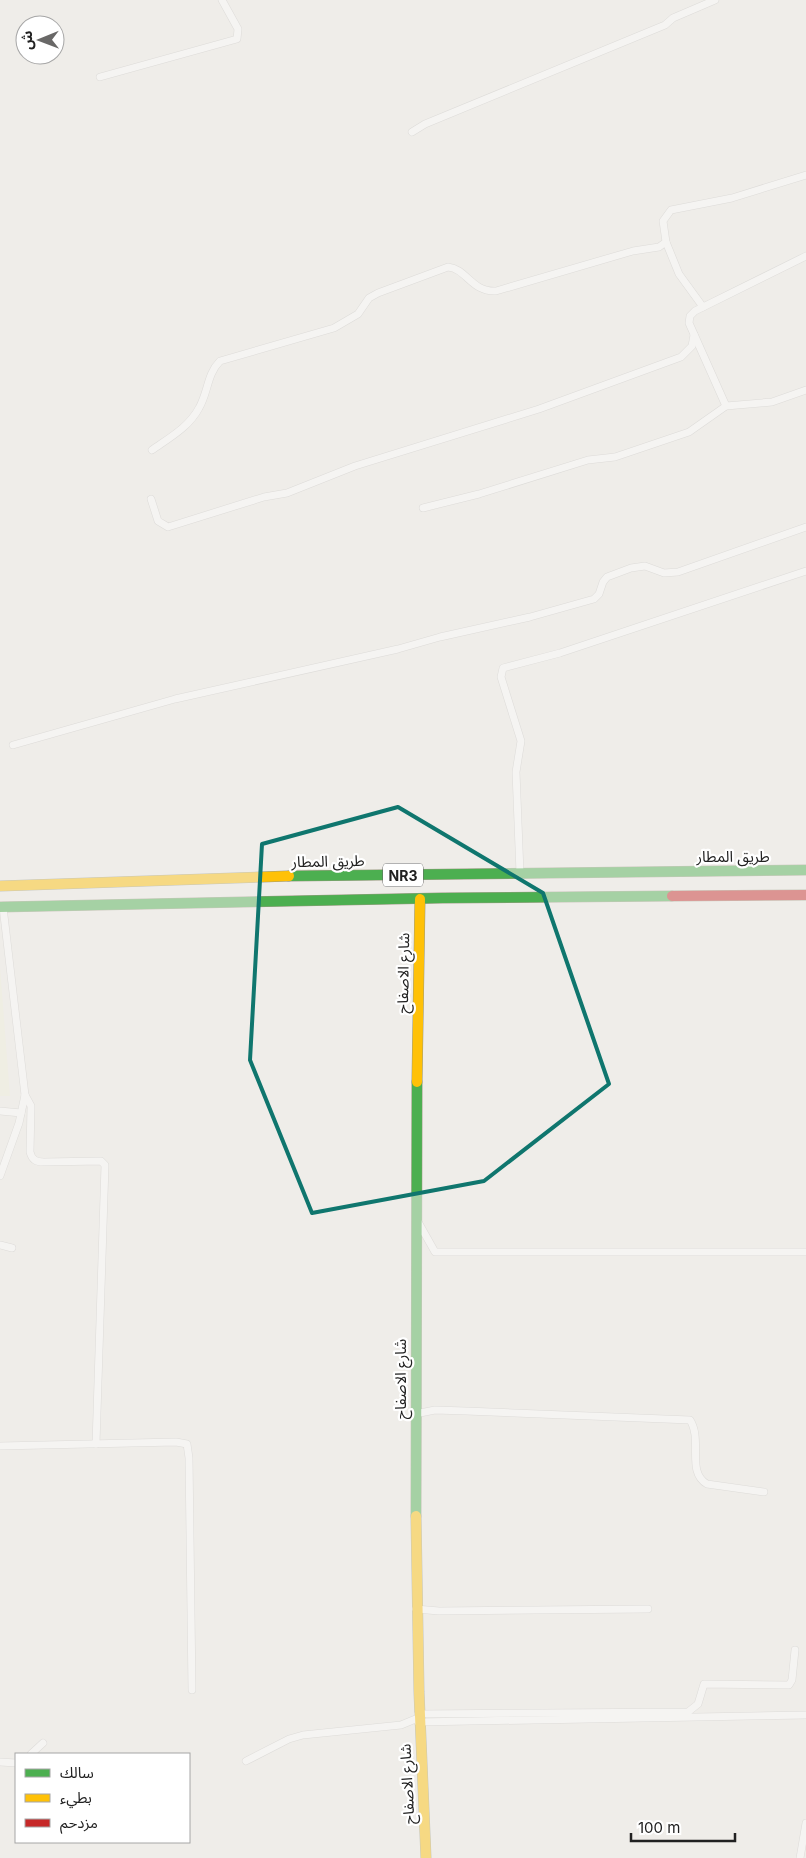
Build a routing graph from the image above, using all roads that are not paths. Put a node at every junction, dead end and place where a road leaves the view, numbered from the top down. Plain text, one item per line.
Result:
1 (222, 0) edge
2 (715, 0) edge
3 (100, 76) dead end
4 (412, 132) dead end
5 (806, 175) edge
6 (666, 242) junction
7 (806, 256) edge
8 (703, 307) junction
9 (694, 336) junction
10 (806, 390) edge
11 (726, 406) junction
12 (152, 450) dead end
13 (151, 499) dead end
14 (423, 508) dead end
15 (806, 527) edge
16 (806, 571) edge
17 (13, 745) dead end
18 (806, 870) edge
19 (520, 873) junction
20 (0, 886) edge
21 (806, 895) edge
22 (420, 899) junction
23 (2, 907) edge
24 (25, 1095) junction
25 (0, 1111) edge
26 (21, 1113) junction
27 (0, 1176) edge
28 (416, 1218) junction
29 (0, 1245) edge
30 (12, 1248) dead end
31 (806, 1252) edge
32 (416, 1414) junction
33 (96, 1444) junction
34 (0, 1446) edge
35 (764, 1492) dead end
36 (416, 1609) junction
37 (648, 1609) dead end
38 (795, 1650) dead end
39 (192, 1690) dead end
40 (806, 1715) edge
41 (418, 1718) junction
42 (44, 1743) dead end
43 (32, 1753) edge
44 (246, 1761) dead end
45 (0, 1762) edge
46 (15, 1763) edge
47 (806, 1823) edge
48 (426, 1858) edge
49 (800, 1858) edge

1 - 3 street
2 - 4 street
5 - 6 street
6 - 8 street
6 - 12 street
7 - 8 street
8 - 9 street
9 - 11 street
9 - 13 street
10 - 11 street
11 - 14 street
15 - 17 street
16 - 19 street
18 - 19 main road, طريق المطار / NR3
19 - 20 main road, طريق المطار / NR3
21 - 22 main road, NR3
22 - 23 main road, NR3
22 - 28 main road, شارع الاصفاح
23 - 24 street
24 - 26 street
24 - 33 street
25 - 26 street
26 - 27 street
28 - 31 street
28 - 32 main road, شارع الاصفاح
29 - 30 street
32 - 35 street
32 - 36 main road, شارع الاصفاح
33 - 34 street
33 - 39 street
36 - 37 street
36 - 41 main road, شارع الاصفاح
38 - 41 street
40 - 41 street
41 - 44 street
41 - 48 main road, شارع الاصفاح
42 - 43 street
45 - 46 street
47 - 49 street

